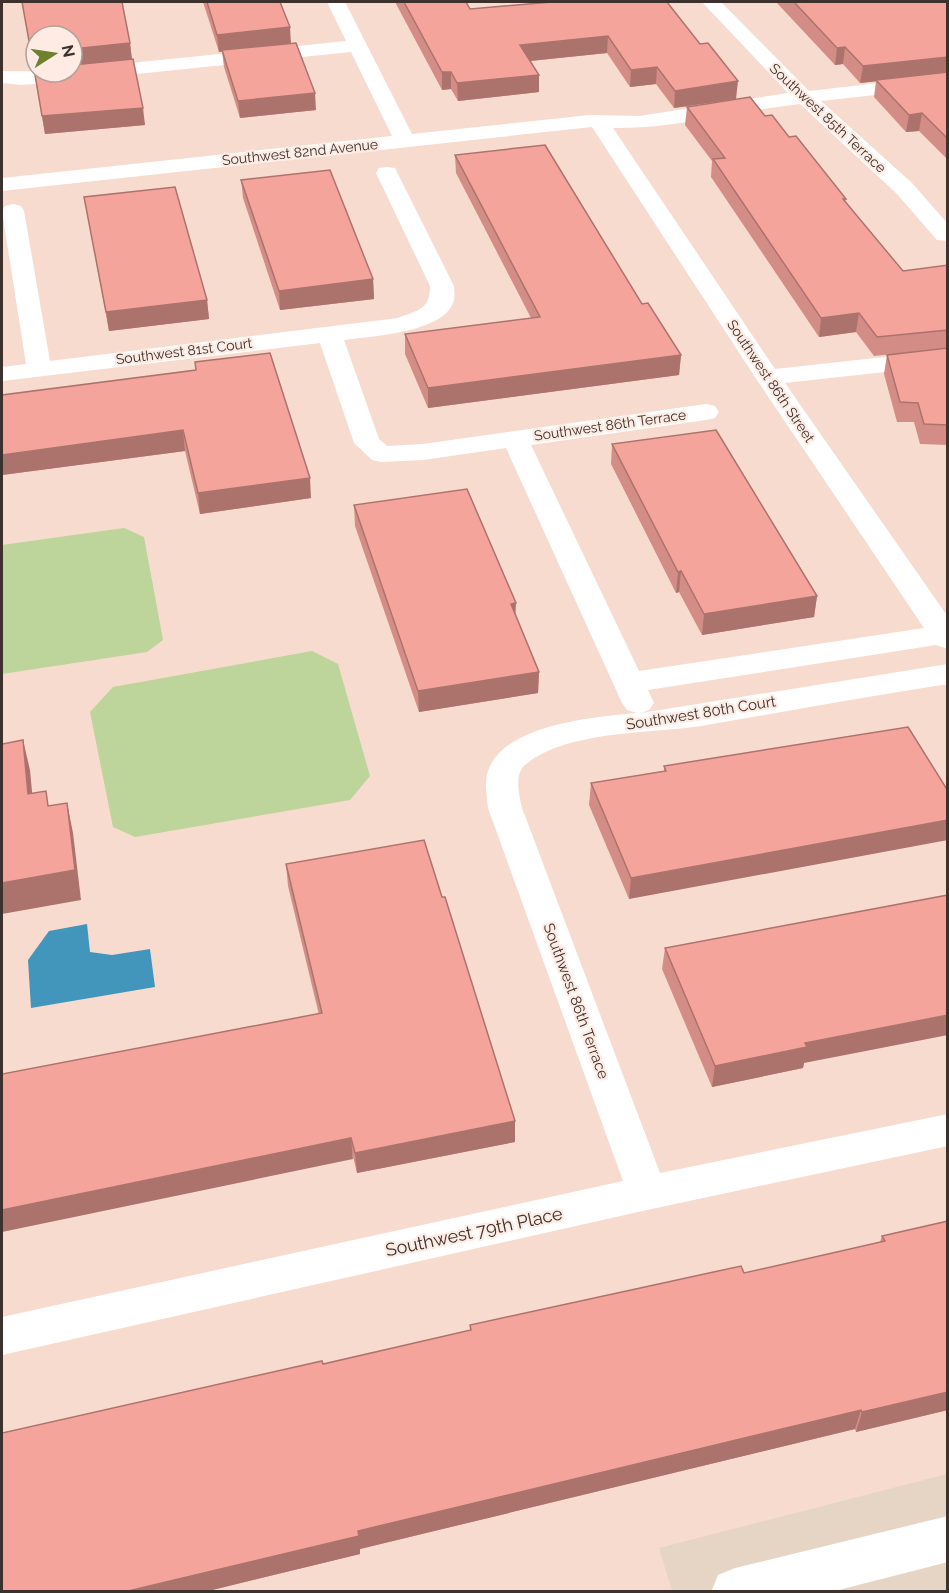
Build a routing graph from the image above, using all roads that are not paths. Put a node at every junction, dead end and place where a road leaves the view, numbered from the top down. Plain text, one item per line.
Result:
1 (336, 2) edge
2 (711, 2) edge
3 (358, 46) junction
4 (2, 77) edge
5 (948, 81) edge
6 (805, 96) junction
7 (598, 121) junction
8 (405, 141) junction
9 (387, 173) dead end
10 (2, 185) edge
11 (13, 211) dead end
12 (945, 235) dead end
13 (329, 333) junction
14 (948, 357) edge
15 (39, 369) junction
16 (2, 374) edge
17 (768, 377) junction
18 (706, 412) dead end
19 (515, 438) junction
20 (946, 637) edge
21 (948, 674) edge
22 (629, 682) junction
23 (647, 723) junction
24 (505, 808) joint
25 (948, 1130) edge
26 (647, 1193) junction
27 (2, 1336) edge
28 (948, 1539) edge
29 (735, 1592) edge

1 - 3 street
2 - 6 street, Southwest 85th Terrace
3 - 4 street
3 - 8 street
5 - 6 street, Southwest 82nd Avenue
6 - 7 street, Southwest 82nd Avenue
6 - 12 street, Southwest 85th Terrace
7 - 8 street, Southwest 82nd Avenue
7 - 17 street, Southwest 86th Street
8 - 10 street, Southwest 82nd Avenue
9 - 13 street
11 - 15 street
13 - 15 street, Southwest 81st Court
13 - 19 street, Southwest 86th Terrace
14 - 17 street
15 - 16 street, Southwest 81st Court
17 - 20 street, Southwest 86th Street
18 - 19 street, Southwest 86th Terrace
19 - 22 street, Southwest 86th Terrace
20 - 22 street
21 - 23 street, Southwest 80th Court
22 - 23 street, Southwest 86th Terrace
23 - 24 street, Southwest 80th Court
24 - 26 street, Southwest 86th Terrace
25 - 26 street, Southwest 79th Place
26 - 27 street, Southwest 79th Place
28 - 29 street

